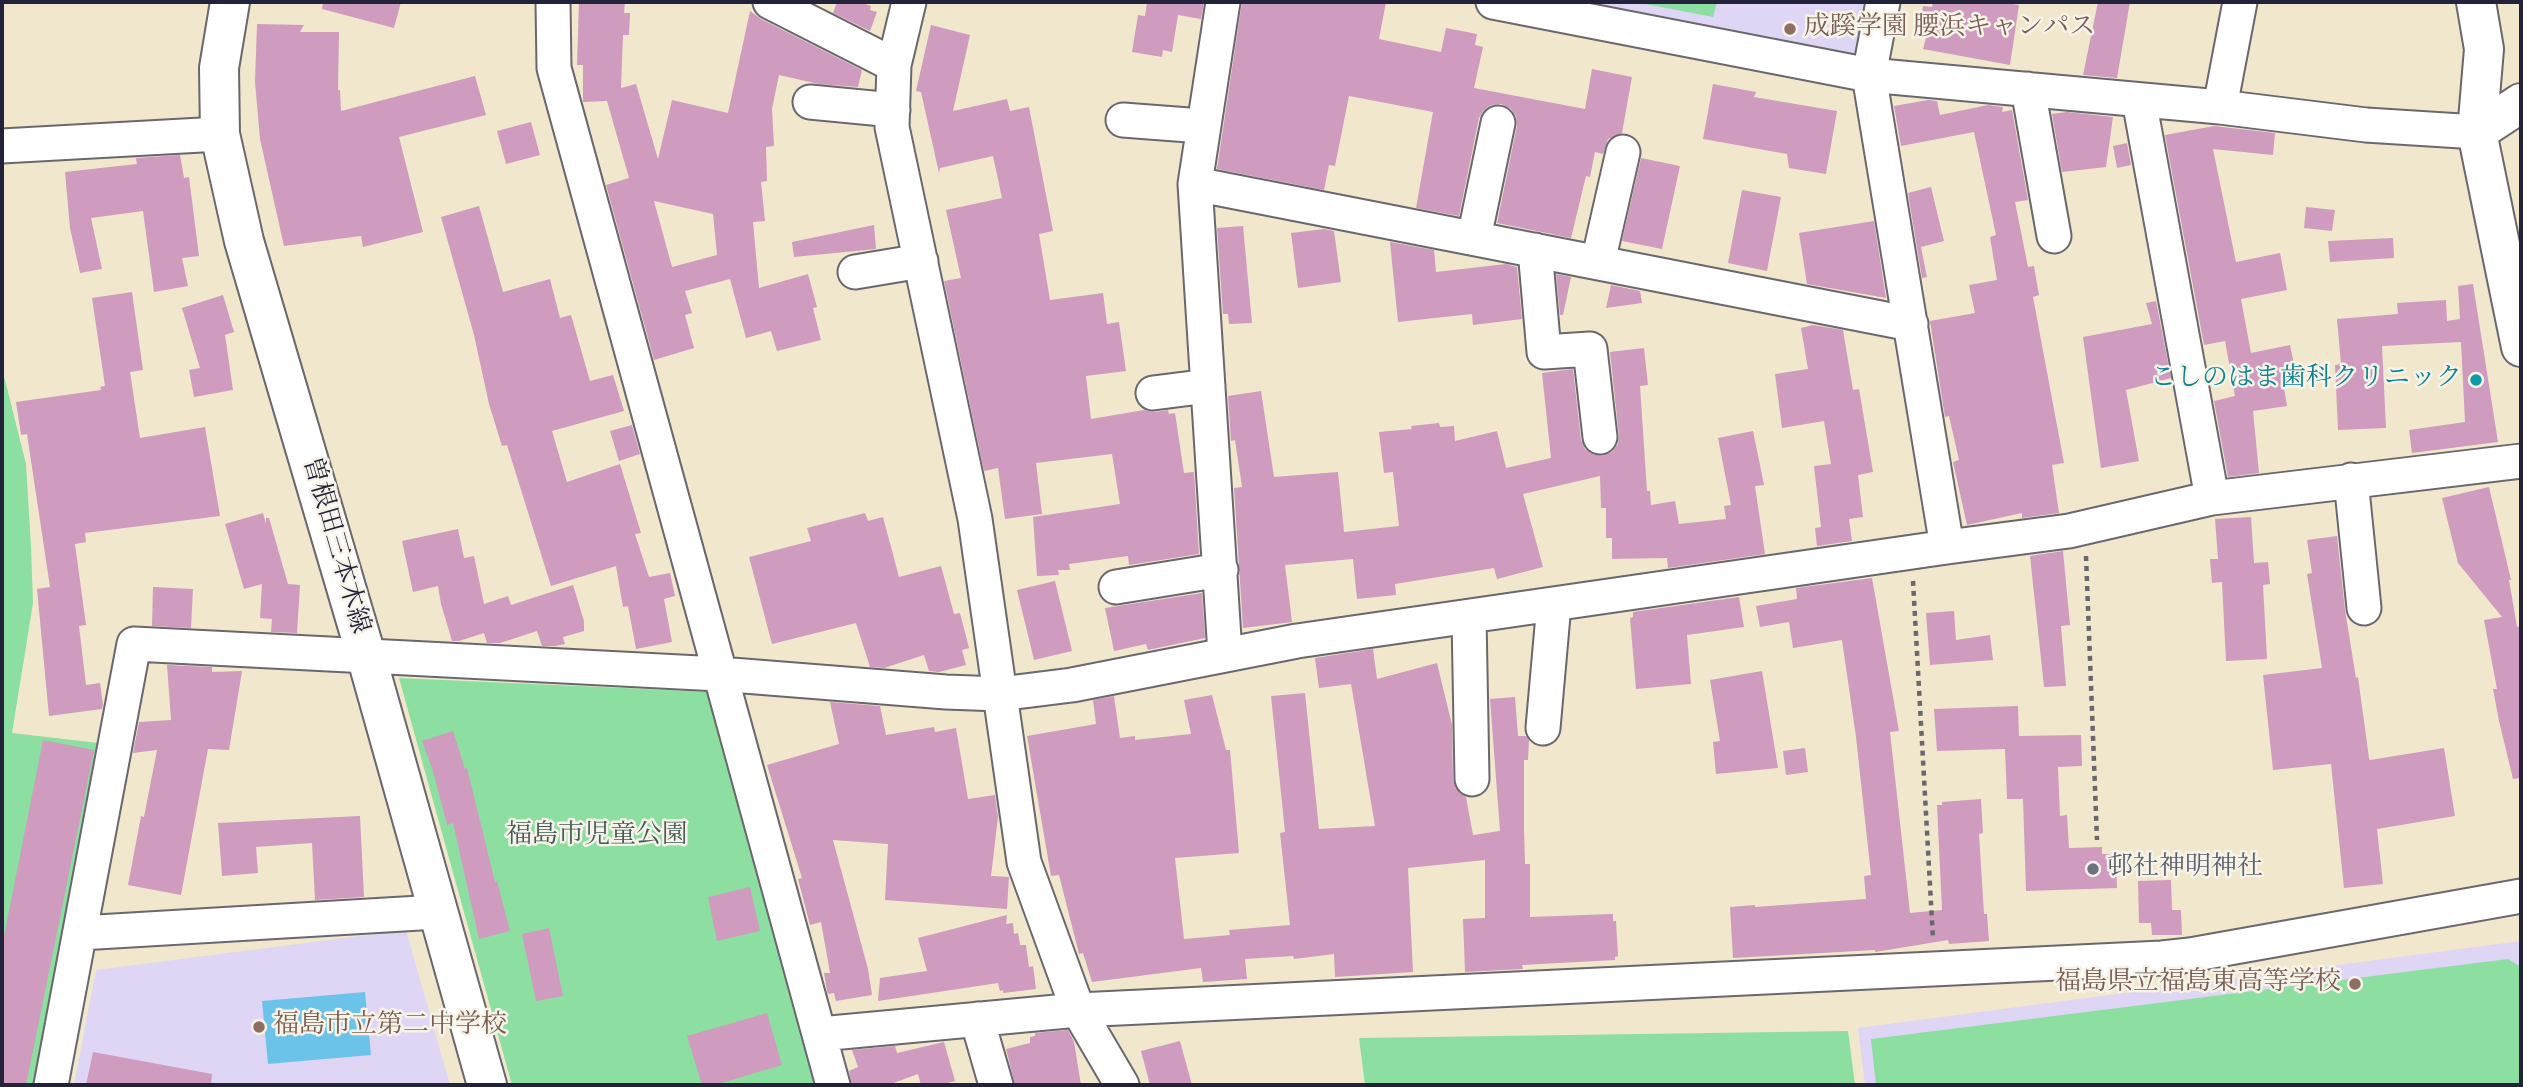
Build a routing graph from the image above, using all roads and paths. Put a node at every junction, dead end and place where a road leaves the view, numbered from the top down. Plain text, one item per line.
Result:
1 (230, 2) edge
2 (554, 2) edge
3 (770, 2) edge
4 (909, 2) edge
5 (1223, 2) edge
6 (1493, 2) edge
7 (1883, 2) edge
8 (2240, 2) edge
9 (2476, 2) edge
10 (2484, 49) junction
11 (894, 65) junction
12 (1869, 75) junction
13 (2028, 89) junction
14 (2139, 100) junction
15 (810, 102) dead end
16 (2521, 104) edge
17 (2220, 107) junction
18 (893, 110) junction
19 (1123, 120) dead end
20 (1497, 123) dead end
21 (1202, 126) junction
22 (2477, 132) junction
23 (220, 134) junction
24 (2521, 140) edge
25 (2, 146) edge
26 (1623, 152) dead end
27 (1195, 184) junction
28 (2054, 236) dead end
29 (1475, 238) junction
30 (1535, 250) junction
31 (921, 261) junction
32 (1598, 262) junction
33 (855, 272) dead end
34 (1911, 324) junction
35 (2521, 347) edge
36 (1208, 386) junction
37 (1153, 393) dead end
38 (1600, 437) dead end
39 (2521, 461) edge
40 (2351, 480) junction
41 (2212, 498) junction
42 (2085, 527) junction
43 (1947, 547) junction
44 (1912, 552) junction
45 (1221, 570) junction
46 (1116, 587) dead end
47 (1554, 604) junction
48 (2364, 608) dead end
49 (1469, 617) junction
50 (1225, 654) junction
51 (366, 655) junction
52 (719, 674) junction
53 (1000, 694) junction
54 (1543, 728) dead end
55 (1472, 779) dead end
56 (2097, 840) dead end
57 (2521, 896) edge
58 (437, 912) junction
59 (80, 933) junction
60 (1934, 970) junction
61 (1078, 1010) junction
62 (977, 1019) junction
63 (820, 1034) junction
64 (51, 1085) edge
65 (487, 1085) edge
66 (833, 1085) edge
67 (996, 1085) edge
68 (1122, 1085) edge

1 - 23 main road, 曽根田三本木線
2 - 52 street
3 - 11 street
4 - 11 street
5 - 21 street
6 - 12 street
7 - 12 street
8 - 17 street
9 - 10 main road
10 - 16 main road
10 - 22 main road
11 - 18 street
12 - 13 street
12 - 34 street
13 - 14 street
13 - 28 street
14 - 17 street
14 - 41 street
15 - 18 street
16 - 22 main road
17 - 22 street
18 - 31 street
19 - 21 street
20 - 29 street
21 - 27 street
22 - 24 main road
22 - 35 main road
23 - 25 street
23 - 51 main road, 曽根田三本木線
26 - 32 street
27 - 29 street
27 - 36 street
29 - 30 street
30 - 32 street
30 - 38 street
31 - 33 street
31 - 53 street
32 - 34 street
34 - 43 street
36 - 37 street
36 - 45 street
39 - 40 street
40 - 41 street
40 - 48 street
41 - 42 street
42 - 43 street
42 - 56 path
43 - 44 street
44 - 47 street
44 - 60 path
45 - 46 street
45 - 50 street
47 - 49 street
47 - 54 street
49 - 50 street
49 - 55 street
50 - 53 street
51 - 52 street
51 - 58 main road, 曽根田三本木線
51 - 59 street
52 - 53 street
52 - 63 street
53 - 61 street
57 - 60 street
58 - 59 street
58 - 65 main road, 曽根田三本木線
59 - 64 street
60 - 61 street
61 - 62 street
61 - 68 street
62 - 63 street
62 - 67 street
63 - 66 street

